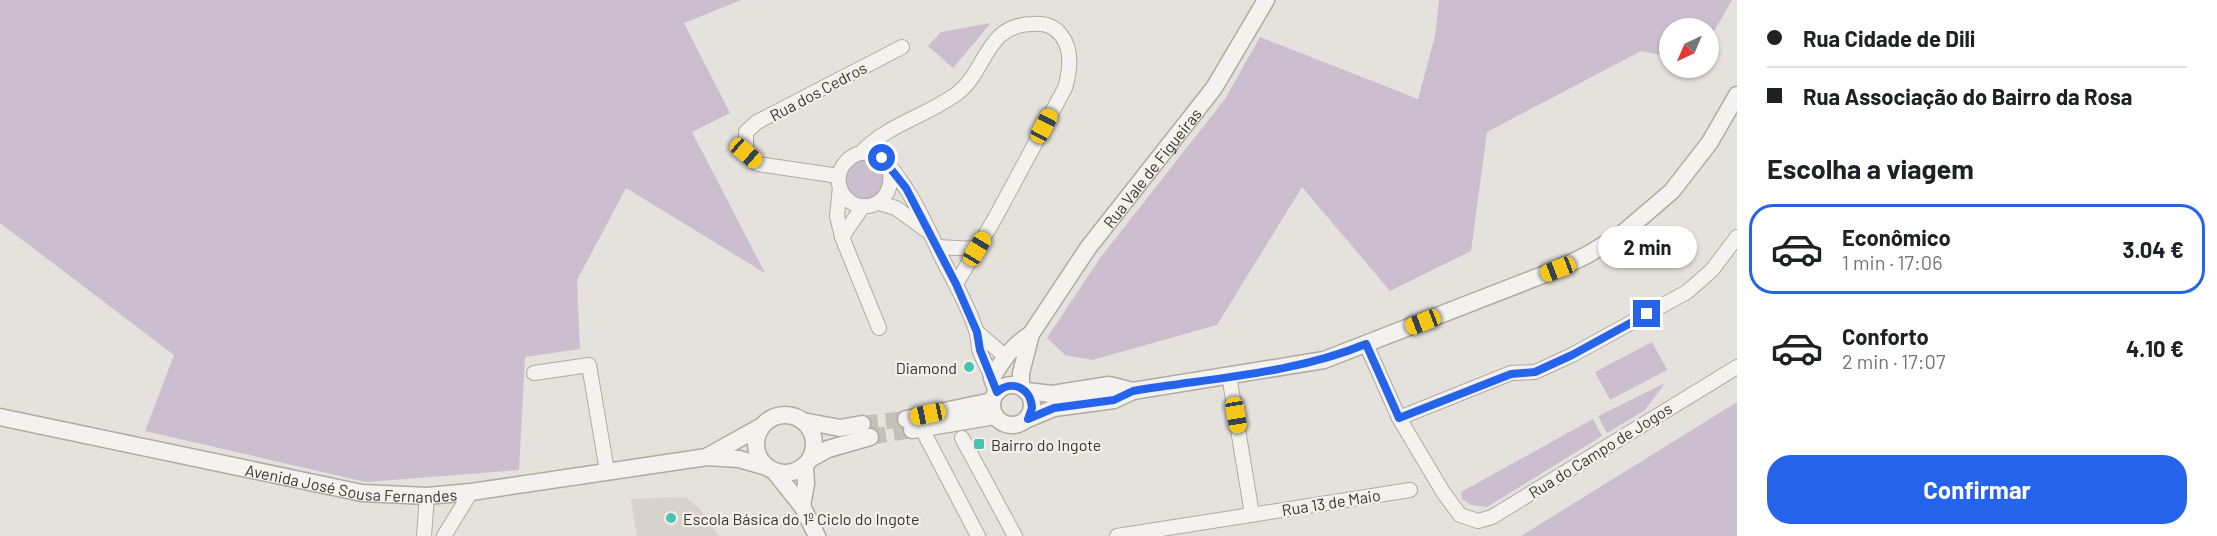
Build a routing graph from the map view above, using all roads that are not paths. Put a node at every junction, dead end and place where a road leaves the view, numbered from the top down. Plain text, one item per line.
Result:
1 (1266, 0) edge
2 (902, 46) dead end
3 (1735, 102) edge
4 (861, 153) junction
5 (890, 167) junction
6 (839, 181) junction
7 (879, 203) junction
8 (863, 206) junction
9 (931, 234) junction
10 (842, 237) junction
11 (1737, 237) edge
12 (937, 248) junction
13 (977, 249) junction
14 (956, 284) junction
15 (879, 328) dead end
16 (977, 332) junction
17 (1031, 334) junction
18 (1366, 344) junction
19 (1005, 356) junction
20 (1737, 368) edge
21 (534, 373) dead end
22 (1229, 375) junction
23 (1024, 389) junction
24 (1133, 391) junction
25 (994, 397) junction
26 (0, 417) edge
27 (1399, 418) junction
28 (1028, 419) junction
29 (803, 421) junction
30 (762, 426) junction
31 (913, 426) joint
32 (962, 438) dead end
33 (707, 457) junction
34 (807, 463) junction
35 (771, 469) junction
36 (607, 471) junction
37 (1410, 490) dead end
38 (471, 492) junction
39 (427, 496) junction
40 (802, 506) junction
41 (1252, 514) junction
42 (424, 536) edge
43 (444, 536) edge
44 (817, 536) edge
45 (978, 536) edge
46 (1015, 536) edge
47 (1118, 536) edge

1 - 17 street, Rua Vale de Figueiras
2 - 6 street, Rua dos Cedros
3 - 18 street
4 - 5 street
4 - 6 street
4 - 13 street
5 - 7 street
5 - 9 street
6 - 8 street
6 - 10 street
7 - 8 street
7 - 9 street
8 - 10 street
9 - 12 street
10 - 15 street
11 - 27 street
12 - 13 street
12 - 14 street
13 - 14 street
14 - 16 street
16 - 19 street
16 - 25 street
17 - 19 street, Rua Vale de Figueiras
17 - 23 street, Rua Vale de Figueiras
18 - 22 street
18 - 27 street
19 - 25 street, Rua Vale de Figueiras
20 - 27 street, Rua do Campo de Jogos
21 - 36 street
22 - 24 street
22 - 41 street
23 - 24 street
23 - 25 street
23 - 28 street
24 - 28 street
25 - 28 street
25 - 31 street
26 - 39 street, Avenida José Sousa Fernandes
29 - 30 street
29 - 34 street
29 - 34 street
30 - 33 street, Avenida José Sousa Fernandes
30 - 35 street
31 - 45 street
32 - 46 street
33 - 35 street, Avenida José Sousa Fernandes
33 - 36 street, Avenida José Sousa Fernandes
34 - 35 street
34 - 40 street
35 - 40 street
36 - 38 street, Avenida José Sousa Fernandes
37 - 41 street, Rua 13 de Maio
38 - 39 street, Avenida José Sousa Fernandes
38 - 43 street
39 - 42 street
40 - 44 street
41 - 47 street, Rua 13 de Maio

